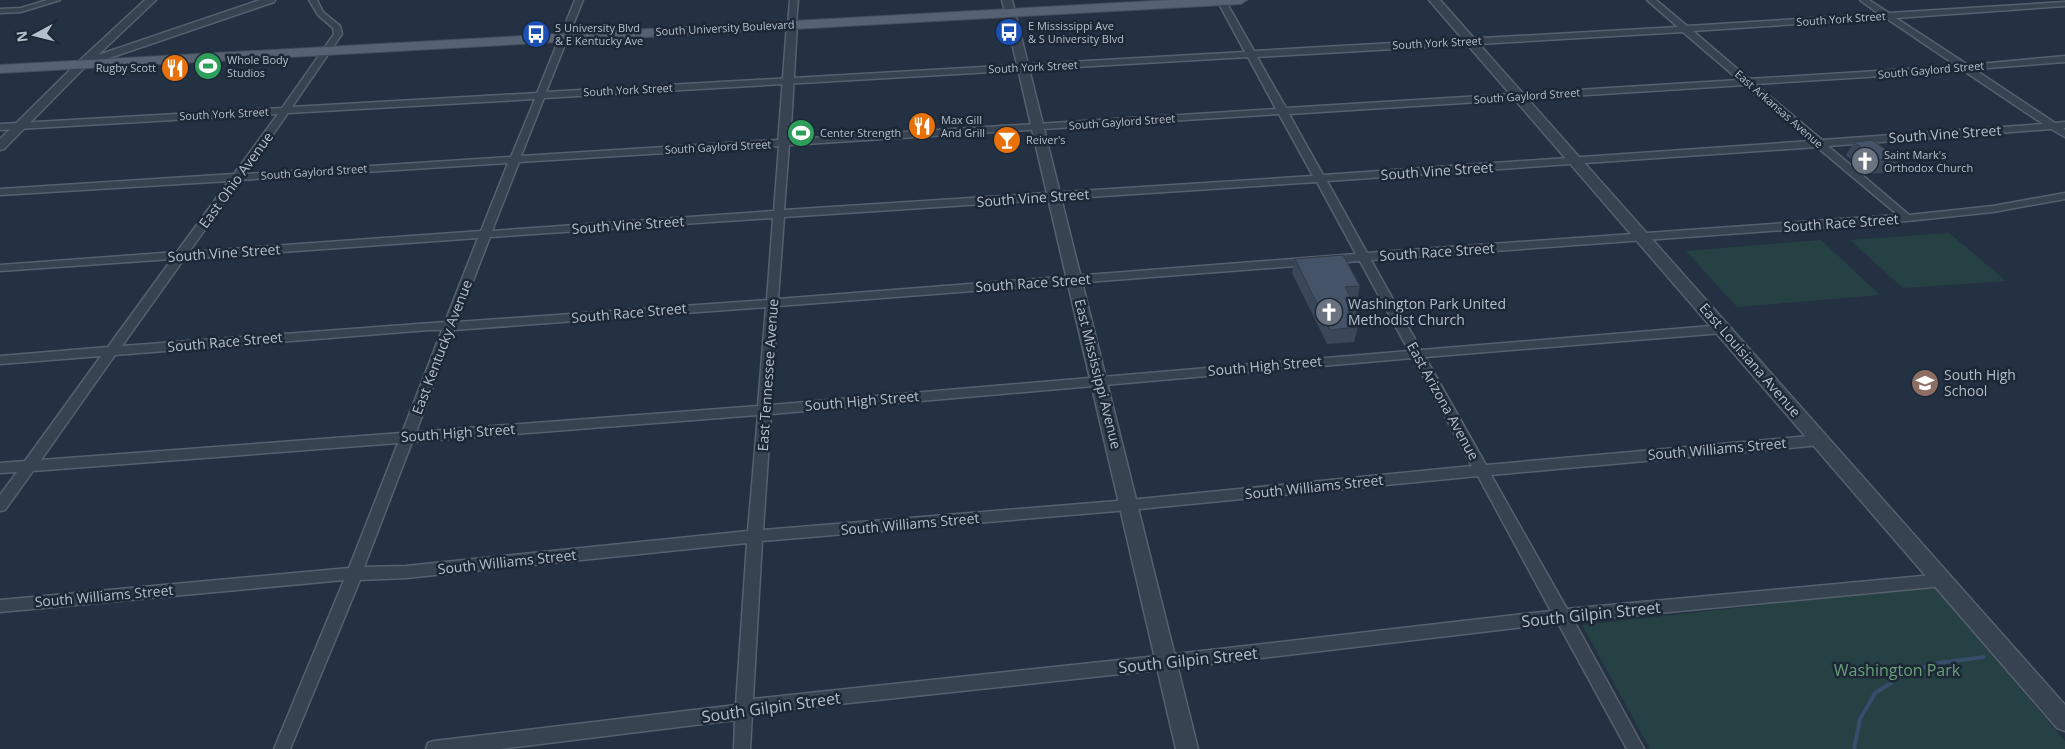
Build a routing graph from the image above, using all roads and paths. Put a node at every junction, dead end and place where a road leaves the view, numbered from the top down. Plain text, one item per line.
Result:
1 (56, 0) edge
2 (151, 0) edge
3 (270, 0) edge
4 (313, 0) edge
5 (579, 0) edge
6 (794, 0) edge
7 (1221, 0) edge
8 (1241, 0) edge
9 (1434, 0) edge
10 (1651, 0) edge
11 (1864, 0) edge
12 (2065, 4) edge
13 (1008, 6) edge
14 (0, 12) edge
15 (1889, 16) junction
16 (792, 24) junction
17 (1685, 29) junction
18 (564, 37) junction
19 (1469, 41) junction
20 (329, 50) junction
21 (1250, 53) junction
22 (2065, 60) edge
23 (82, 64) junction
24 (1024, 67) junction
25 (0, 68) edge
26 (1966, 68) junction
27 (788, 81) junction
28 (1748, 82) junction
29 (541, 95) junction
30 (1517, 96) junction
31 (286, 110) junction
32 (1282, 111) junction
33 (2065, 125) edge
34 (20, 126) junction
35 (2052, 126) junction
36 (0, 127) edge
37 (1039, 127) junction
38 (2065, 134) edge
39 (784, 144) junction
40 (1820, 144) junction
41 (0, 146) edge
42 (516, 159) junction
43 (1574, 162) junction
44 (239, 176) junction
45 (1320, 179) junction
46 (0, 192) edge
47 (1055, 196) junction
48 (2065, 196) edge
49 (779, 214) junction
50 (1907, 218) junction
51 (485, 235) junction
52 (1642, 238) junction
53 (180, 256) junction
54 (1363, 257) junction
55 (0, 268) edge
56 (1075, 280) junction
57 (773, 302) junction
58 (451, 326) junction
59 (1723, 329) junction
60 (112, 351) junction
61 (1416, 353) junction
62 (0, 360) edge
63 (1099, 380) junction
64 (766, 410) junction
65 (408, 436) junction
66 (1821, 440) junction
67 (30, 465) junction
68 (0, 468) edge
69 (1481, 470) junction
70 (1129, 505) junction
71 (0, 506) edge
72 (757, 536) junction
73 (354, 575) junction
74 (1944, 580) junction
75 (0, 606) edge
76 (1562, 616) junction
77 (1166, 662) junction
78 (745, 708) junction
79 (2065, 720) edge
80 (282, 749) edge
81 (434, 749) edge
82 (742, 749) edge
83 (1187, 749) edge
84 (1636, 749) edge

1 - 14 street
2 - 23 street
3 - 23 street
4 - 20 street, East Ohio Avenue
5 - 18 street, East Kentucky Avenue
6 - 16 street, East Tennessee Avenue
7 - 8 main road, South University Boulevard
7 - 13 main road, South University Boulevard
7 - 21 street, East Arizona Avenue
9 - 19 street, East Louisiana Avenue
10 - 17 street, East Arkansas Avenue
11 - 15 street
12 - 15 street, South York Street
13 - 16 main road, South University Boulevard
13 - 24 street, East Mississippi Avenue
15 - 17 street, South York Street
15 - 26 street
16 - 18 main road, South University Boulevard
16 - 27 street, East Tennessee Avenue
17 - 19 street, South York Street
17 - 28 street, East Arkansas Avenue
18 - 20 main road, South University Boulevard
18 - 29 street, East Kentucky Avenue
19 - 21 street, South York Street
19 - 30 street, East Louisiana Avenue
20 - 23 main road, South University Boulevard
20 - 31 street, East Ohio Avenue
21 - 24 street, South York Street
21 - 32 street, East Arizona Avenue
22 - 26 street, South Gaylord Street
23 - 25 main road, South University Boulevard
23 - 34 street
24 - 27 street, South York Street
24 - 37 street, East Mississippi Avenue
26 - 28 street, South Gaylord Street
26 - 35 street
27 - 29 street, South York Street
27 - 39 street, East Tennessee Avenue
28 - 30 street, South Gaylord Street
28 - 40 street, East Arkansas Avenue
29 - 31 street, South York Street
29 - 42 street, East Kentucky Avenue
30 - 32 street, South Gaylord Street
30 - 43 street, East Louisiana Avenue
31 - 34 street, South York Street
31 - 44 street, East Ohio Avenue
32 - 37 street, South Gaylord Street
32 - 45 street, East Arizona Avenue
33 - 35 street, South Vine Street
34 - 36 street, South York Street
34 - 41 street
35 - 38 street
35 - 40 street, South Vine Street
37 - 39 street, South Gaylord Street
37 - 47 street, East Mississippi Avenue
39 - 42 street, South Gaylord Street
39 - 49 street, East Tennessee Avenue
40 - 43 street, South Vine Street
40 - 50 street, East Arkansas Avenue
42 - 44 street, South Gaylord Street
42 - 51 street, East Kentucky Avenue
43 - 45 street, South Vine Street
43 - 52 street, East Louisiana Avenue
44 - 46 street, South Gaylord Street
44 - 53 street, East Ohio Avenue
45 - 47 street, South Vine Street
45 - 54 street, East Arizona Avenue
47 - 49 street, South Vine Street
47 - 56 street, East Mississippi Avenue
48 - 50 street, South Race Street
49 - 51 street, South Vine Street
49 - 57 street, East Tennessee Avenue
50 - 52 street, South Race Street
51 - 53 street, South Vine Street
51 - 58 street, East Kentucky Avenue
52 - 54 street, South Race Street
52 - 59 street, East Louisiana Avenue
53 - 55 street, South Vine Street
53 - 60 street, East Ohio Avenue
54 - 56 street, South Race Street
54 - 61 street, East Arizona Avenue
56 - 57 street, South Race Street
56 - 63 street, East Mississippi Avenue
57 - 58 street, South Race Street
57 - 64 street, East Tennessee Avenue
58 - 60 street, South Race Street
58 - 65 street, East Kentucky Avenue
59 - 61 street, South High Street
59 - 66 street, East Louisiana Avenue
60 - 62 street, South Race Street
60 - 67 street, East Ohio Avenue
61 - 63 street, South High Street
61 - 69 street, East Arizona Avenue
63 - 64 street, South High Street
63 - 70 street, East Mississippi Avenue
64 - 65 street, South High Street
64 - 72 street, East Tennessee Avenue
65 - 67 street, South High Street
65 - 73 street, East Kentucky Avenue
66 - 69 street, South Williams Street
66 - 74 street, East Louisiana Avenue
67 - 68 street, South High Street
67 - 71 street, East Ohio Avenue
69 - 70 street, South Williams Street
69 - 76 street, East Arizona Avenue
70 - 72 street, South Williams Street
70 - 77 street, East Mississippi Avenue
72 - 73 street, South Williams Street
72 - 78 street, East Tennessee Avenue
73 - 75 street, South Williams Street
73 - 80 street, East Kentucky Avenue
74 - 76 street, South Gilpin Street
74 - 79 street, East Louisiana Avenue
76 - 77 street, South Gilpin Street
76 - 84 street, East Arizona Avenue
77 - 78 street, South Gilpin Street
77 - 83 street, East Mississippi Avenue
78 - 81 street, South Gilpin Street
78 - 82 street, East Tennessee Avenue

